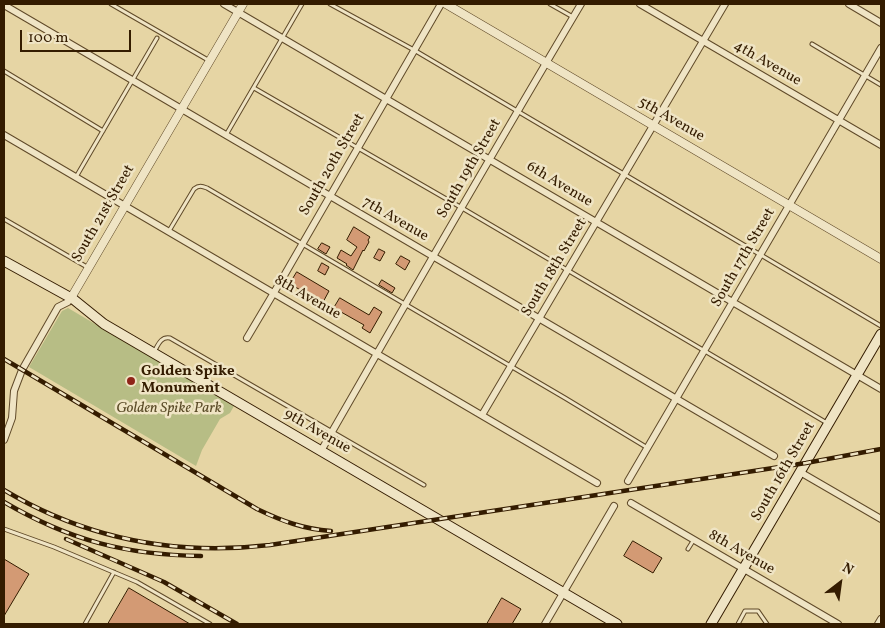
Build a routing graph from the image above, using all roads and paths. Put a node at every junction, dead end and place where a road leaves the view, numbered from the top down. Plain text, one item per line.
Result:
1 (112, 4) edge
2 (224, 4) edge
3 (242, 4) edge
4 (302, 4) edge
5 (330, 4) edge
6 (441, 4) edge
7 (446, 4) edge
8 (550, 4) edge
9 (581, 4) edge
10 (640, 4) edge
11 (725, 4) edge
12 (849, 4) edge
13 (4, 5) edge
14 (238, 12) junction
15 (573, 17) junction
16 (881, 23) edge
17 (156, 38) dead end
18 (283, 38) junction
19 (703, 41) junction
20 (812, 44) dead end
21 (881, 48) edge
22 (414, 50) junction
23 (209, 61) junction
24 (546, 62) junction
25 (4, 71) edge
26 (865, 76) junction
27 (132, 80) junction
28 (881, 85) edge
29 (254, 88) junction
30 (386, 98) junction
31 (181, 109) junction
32 (518, 111) junction
33 (839, 120) junction
34 (653, 125) junction
35 (103, 131) junction
36 (4, 135) edge
37 (226, 135) junction
38 (881, 146) edge
39 (358, 148) junction
40 (490, 159) junction
41 (625, 174) junction
42 (76, 178) junction
43 (330, 196) junction
44 (789, 205) junction
45 (125, 206) junction
46 (462, 208) junction
47 (4, 219) edge
48 (597, 222) junction
49 (169, 232) junction
50 (302, 244) junction
51 (760, 255) junction
52 (433, 256) junction
53 (881, 259) edge
54 (4, 261) edge
55 (88, 268) junction
56 (568, 271) junction
57 (274, 293) junction
58 (71, 298) junction
59 (733, 302) junction
60 (406, 305) junction
61 (540, 319) junction
62 (881, 326) edge
63 (881, 334) edge
64 (247, 338) dead end
65 (704, 351) junction
66 (154, 352) junction
67 (377, 354) junction
68 (511, 367) junction
69 (857, 375) junction
70 (881, 389) edge
71 (676, 399) junction
72 (482, 415) junction
73 (828, 424) junction
74 (332, 431) junction
75 (4, 440) edge
76 (648, 448) junction
77 (321, 450) junction
78 (774, 456) dead end
79 (800, 472) junction
80 (628, 481) dead end
81 (597, 483) dead end
82 (424, 485) dead end
83 (631, 503) dead end
84 (614, 506) dead end
85 (881, 519) edge
86 (4, 529) edge
87 (694, 540) junction
88 (688, 549) dead end
89 (744, 569) junction
90 (114, 572) junction
91 (563, 592) junction
92 (881, 619) edge
93 (85, 624) edge
94 (210, 624) edge
95 (544, 624) edge
96 (617, 624) edge
97 (713, 624) edge
98 (738, 624) edge
99 (767, 624) edge
100 (838, 624) edge
101 (878, 624) edge

1 - 23 lane
2 - 14 street, 6th Avenue
3 - 14 street, South 21st Street
4 - 18 lane
5 - 22 lane
6 - 22 street, South 20th Street
7 - 24 street, 5th Avenue
8 - 15 lane
9 - 15 street, South 19th Street
10 - 19 street, 4th Avenue
11 - 19 street, South 18th Street
12 - 16 street
13 - 27 street, 7th Avenue
14 - 18 street, 6th Avenue
14 - 23 street, South 21st Street
15 - 24 street, South 19th Street
17 - 27 lane
18 - 29 lane
18 - 30 street, 6th Avenue
19 - 33 street, 4th Avenue
19 - 34 street, South 18th Street
20 - 26 lane
21 - 26 street, South 17th Street
22 - 30 street, South 20th Street
22 - 32 lane
23 - 31 street, South 21st Street
24 - 32 street, South 19th Street
24 - 34 street, 5th Avenue
25 - 35 lane
26 - 28 lane
26 - 33 street, South 17th Street
27 - 31 street, 7th Avenue
27 - 35 lane
29 - 37 lane
29 - 39 lane
30 - 39 street, South 20th Street
30 - 40 street, 6th Avenue
31 - 37 street, 7th Avenue
31 - 45 street, South 21st Street
32 - 40 street, South 19th Street
32 - 41 lane
33 - 38 street, 4th Avenue
33 - 44 street, South 17th Street
34 - 41 street, South 18th Street
34 - 44 street, 5th Avenue
35 - 42 lane
36 - 42 street, 8th Avenue
37 - 43 street, 7th Avenue
39 - 43 street, South 20th Street
39 - 46 lane
40 - 46 street, South 19th Street
40 - 48 street, 6th Avenue
41 - 48 street, South 18th Street
41 - 51 lane
42 - 45 street, 8th Avenue
43 - 50 street, South 20th Street
43 - 52 street, 7th Avenue
44 - 51 street, South 17th Street
44 - 53 street, 5th Avenue
45 - 49 street, 8th Avenue
45 - 55 street, South 21st Street
46 - 52 street, South 19th Street
46 - 56 lane
47 - 55 lane
48 - 56 street, South 18th Street
48 - 59 street, 6th Avenue
49 - 50 lane
49 - 57 street, 8th Avenue
50 - 57 street, South 20th Street
50 - 60 lane
51 - 59 street, South 17th Street
51 - 62 lane
52 - 60 street, South 19th Street
52 - 61 street, 7th Avenue
54 - 58 main road, 9th Avenue
55 - 58 street, South 21st Street
56 - 61 street, South 18th Street
56 - 65 lane
57 - 64 street, South 20th Street
57 - 67 street, 8th Avenue
58 - 66 main road, 9th Avenue
58 - 75 street, South 21st Street
59 - 65 street, South 17th Street
59 - 69 street, 6th Avenue
60 - 67 street, South 19th Street
60 - 68 lane
61 - 68 street, South 18th Street
61 - 71 street, 7th Avenue
63 - 69 main road, South 16th Street
65 - 71 street, South 17th Street
65 - 73 lane
66 - 74 lane
66 - 77 main road, 9th Avenue
67 - 72 street, 8th Avenue
67 - 74 street, South 19th Street
68 - 72 street, South 18th Street
68 - 76 lane
69 - 70 street, 6th Avenue
69 - 73 main road, South 16th Street
71 - 76 street, South 17th Street
71 - 78 street, 7th Avenue
72 - 81 street, 8th Avenue
73 - 79 main road, South 16th Street
74 - 77 street, South 19th Street
74 - 82 lane
76 - 80 street, South 17th Street
77 - 91 main road, 9th Avenue
79 - 85 street
79 - 89 main road, South 16th Street
83 - 87 street, 8th Avenue
84 - 91 street
86 - 90 lane
87 - 88 lane
87 - 89 street, 8th Avenue
89 - 97 main road, South 16th Street
89 - 100 street, 8th Avenue
90 - 93 lane
90 - 94 lane
91 - 95 street
91 - 96 main road, 9th Avenue
92 - 101 street
98 - 99 lane

